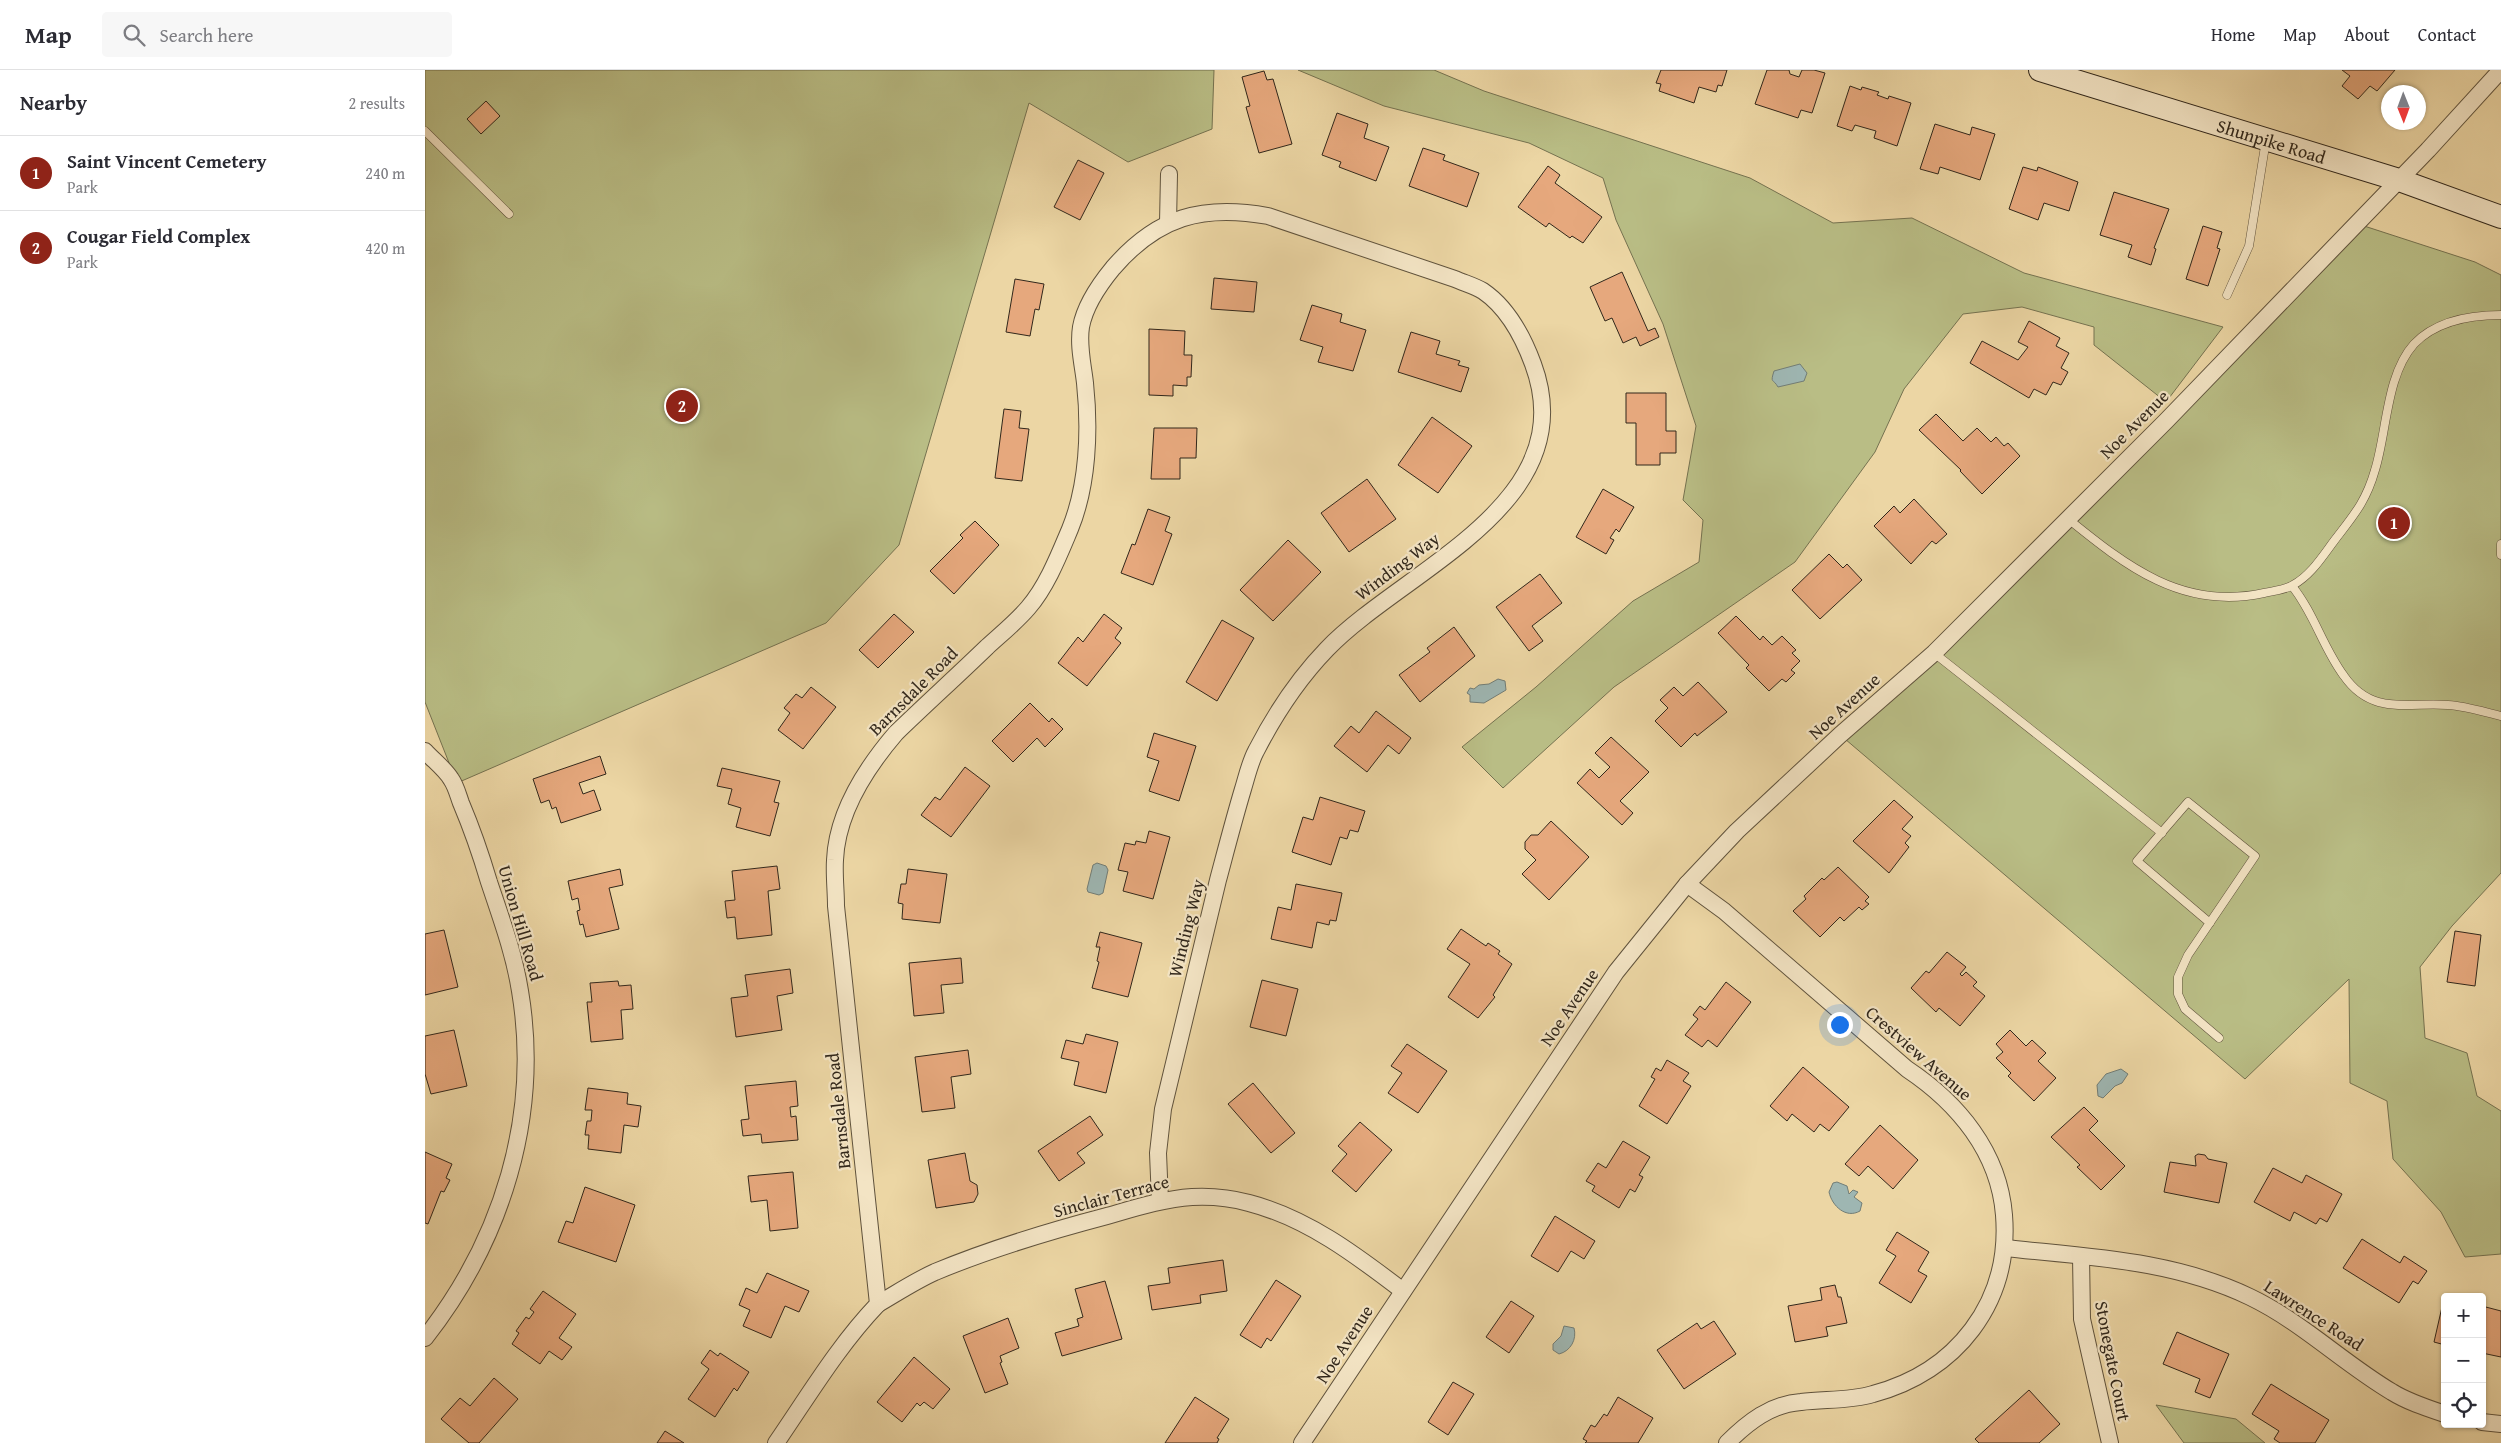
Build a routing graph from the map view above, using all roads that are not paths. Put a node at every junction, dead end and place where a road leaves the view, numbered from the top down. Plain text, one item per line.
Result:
1 (2040, 70) edge
2 (2501, 70) edge
3 (425, 131) edge
4 (2267, 138) junction
5 (1169, 174) dead end
6 (2399, 180) junction
7 (509, 214) dead end
8 (2501, 217) edge
9 (1168, 223) junction
10 (2227, 295) dead end
11 (2501, 315) edge
12 (2067, 518) junction
13 (2501, 544) edge
14 (2501, 555) edge
15 (2292, 586) junction
16 (1934, 653) junction
17 (2501, 716) edge
18 (425, 751) edge
19 (2161, 833) junction
20 (1687, 884) junction
21 (2210, 923) junction
22 (2219, 1038) dead end
23 (1161, 1201) junction
24 (2005, 1248) junction
25 (2081, 1256) junction
26 (1403, 1291) junction
27 (878, 1304) junction
28 (425, 1338) edge
29 (2441, 1413) edge
30 (2486, 1422) edge
31 (2501, 1424) edge
32 (777, 1443) edge
33 (1302, 1443) edge
34 (1727, 1443) edge
35 (2110, 1443) edge

1 - 4 main road, Shunpike Road
2 - 6 street, Noe Avenue
3 - 7 lane
4 - 6 main road, Shunpike Road
4 - 10 lane
5 - 9 street
6 - 8 main road, Shunpike Road
6 - 12 street, Noe Avenue
9 - 23 street, Winding Way
9 - 27 street, Barnsdale Road
11 - 15 lane
12 - 15 lane
12 - 16 street, Noe Avenue
13 - 14 lane
15 - 17 lane
16 - 19 lane
16 - 20 street, Noe Avenue
18 - 28 street, Union Hill Road
19 - 21 lane
19 - 21 lane
20 - 24 street, Crestview Avenue
20 - 26 street, Noe Avenue
21 - 22 lane
23 - 26 street, Sinclair Terrace
23 - 27 street, Sinclair Terrace
24 - 25 street, Lawrence Road
24 - 34 street, Crestview Avenue
25 - 29 street, Lawrence Road
25 - 35 street, Stonegate Court
26 - 33 street, Noe Avenue
27 - 32 street
30 - 31 street

